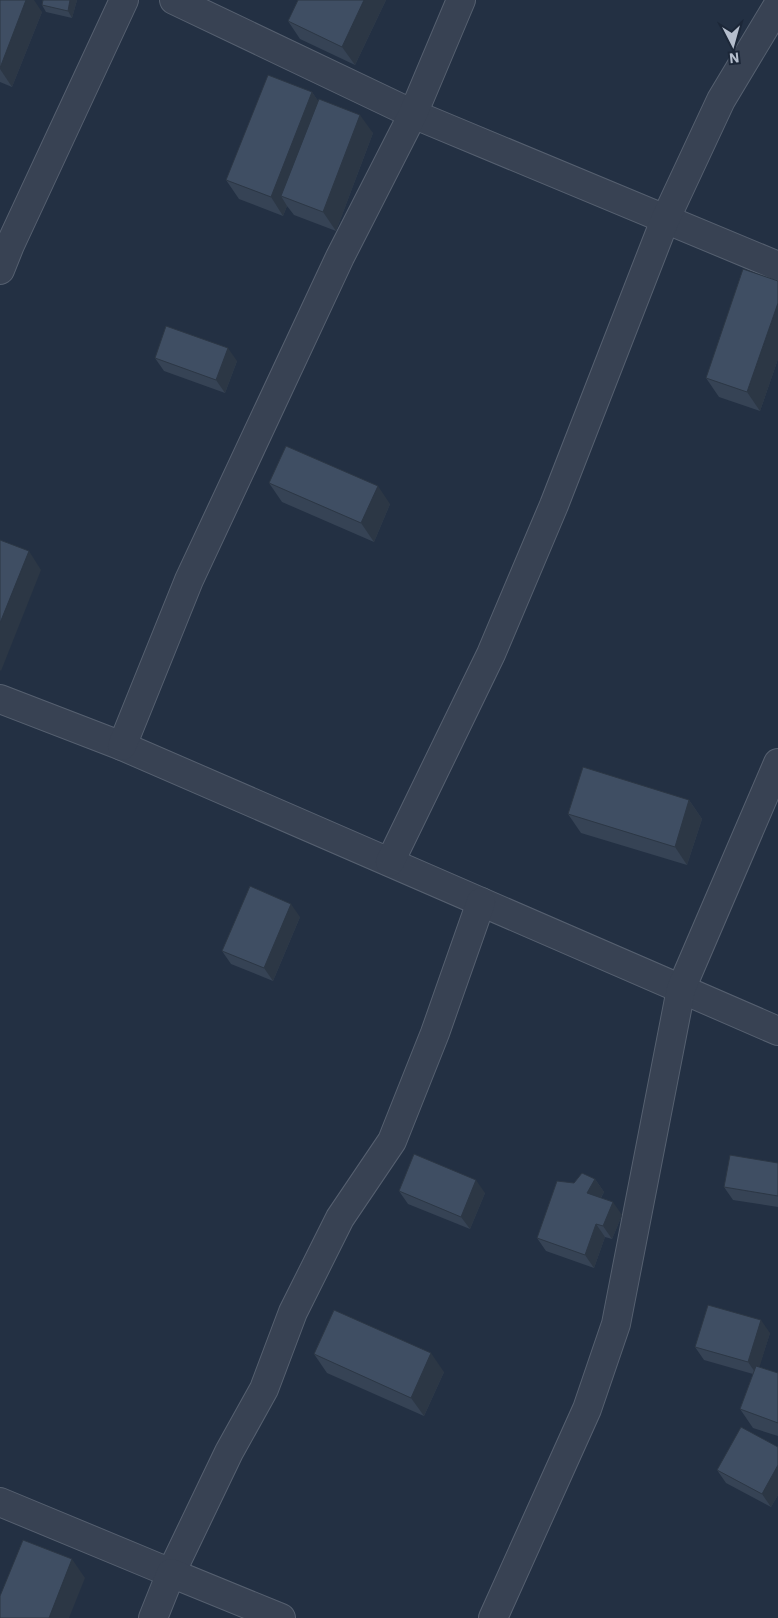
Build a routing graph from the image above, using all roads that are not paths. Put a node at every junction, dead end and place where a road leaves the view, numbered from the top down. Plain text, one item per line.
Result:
1 (124, 0) edge
2 (174, 0) edge
3 (461, 0) edge
4 (778, 5) edge
5 (413, 114) junction
6 (666, 220) junction
7 (778, 266) edge
8 (0, 270) edge
9 (0, 699) edge
10 (122, 746) junction
11 (778, 763) edge
12 (390, 862) junction
13 (481, 902) junction
14 (681, 989) junction
15 (778, 1031) edge
16 (0, 1502) edge
17 (171, 1573) junction
18 (153, 1618) edge
19 (281, 1618) edge
20 (493, 1618) edge

1 - 8 street
2 - 5 street
3 - 5 street
4 - 6 street
5 - 6 street
5 - 10 street
6 - 7 street
6 - 12 street
9 - 10 street
10 - 12 street
11 - 14 street
12 - 13 street
13 - 14 street
13 - 17 street
14 - 15 street
14 - 20 street
16 - 17 street
17 - 18 street
17 - 19 street

